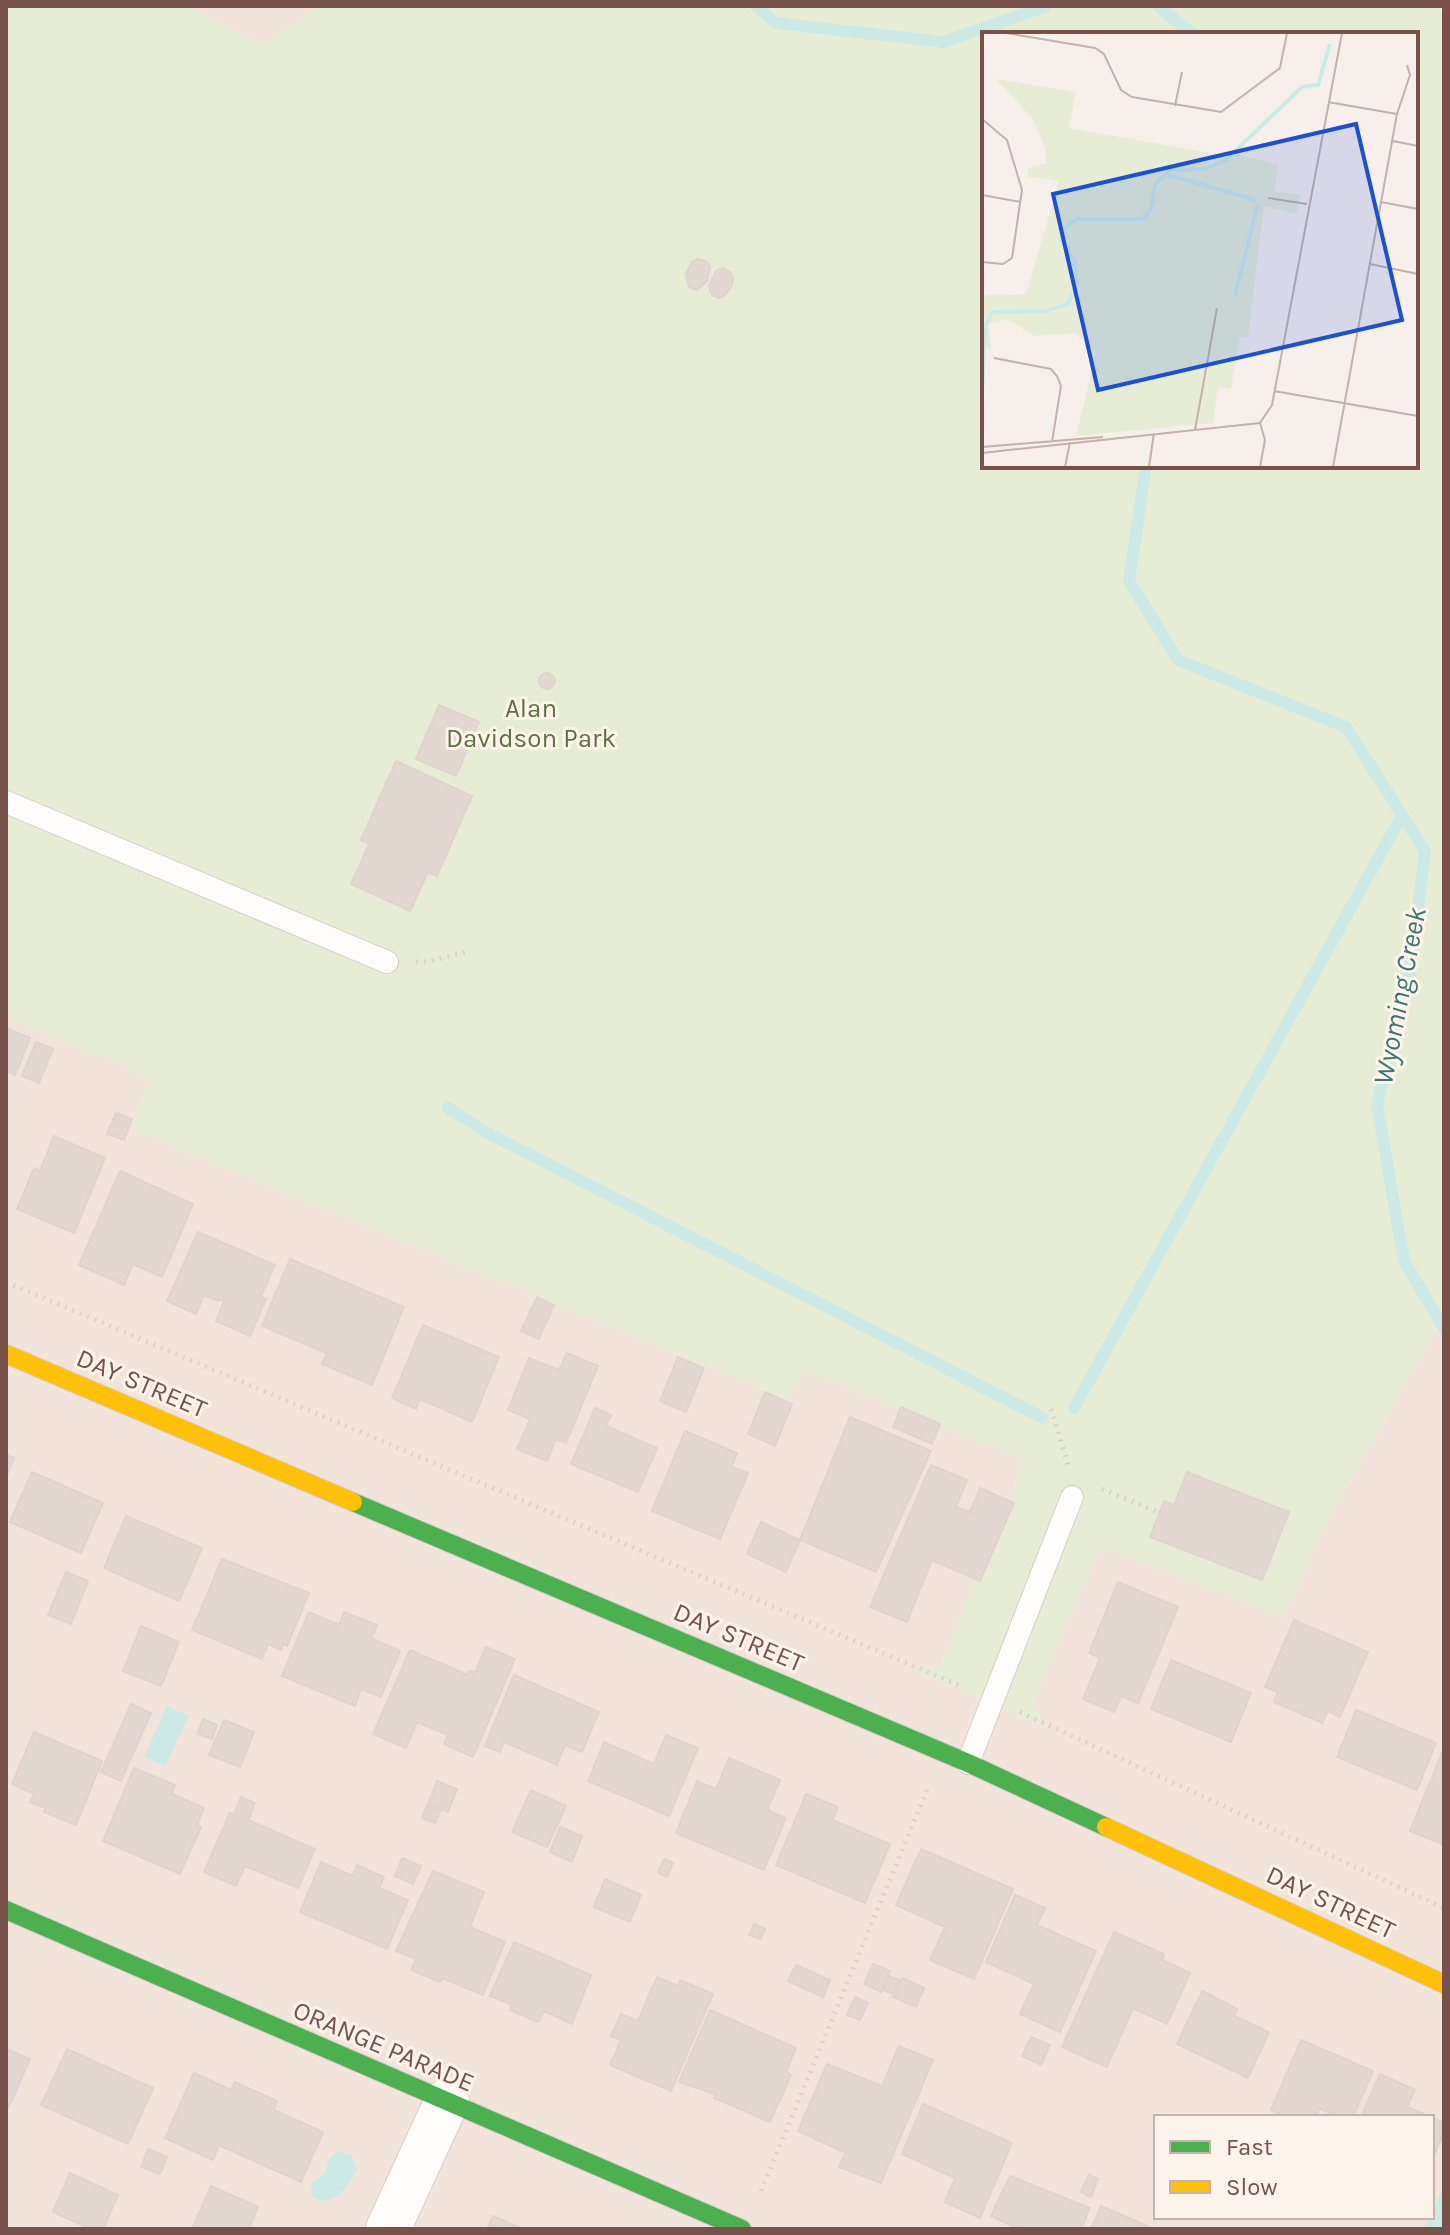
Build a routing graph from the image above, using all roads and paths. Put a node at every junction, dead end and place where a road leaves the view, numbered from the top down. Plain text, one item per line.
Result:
1 (6, 802) edge
2 (466, 952) dead end
3 (387, 962) joint
4 (6, 1282) edge
5 (6, 1354) edge
6 (1051, 1409) dead end
7 (1072, 1487) junction
8 (1160, 1513) dead end
9 (993, 1699) junction
10 (942, 1752) junction
11 (968, 1763) junction
12 (1444, 1908) edge
13 (6, 1910) edge
14 (1444, 1984) edge
15 (447, 2101) junction
16 (757, 2200) dead end
17 (388, 2229) edge
18 (742, 2229) edge

1 - 3 lane
2 - 3 path
4 - 9 path
5 - 10 street, DAY STREET
6 - 7 path
7 - 8 path
7 - 9 lane
9 - 11 lane
9 - 12 path
10 - 11 street, DAY STREET
10 - 16 path
11 - 14 street, DAY STREET
13 - 15 street, ORANGE PARADE
15 - 17 street
15 - 18 street, ORANGE PARADE

